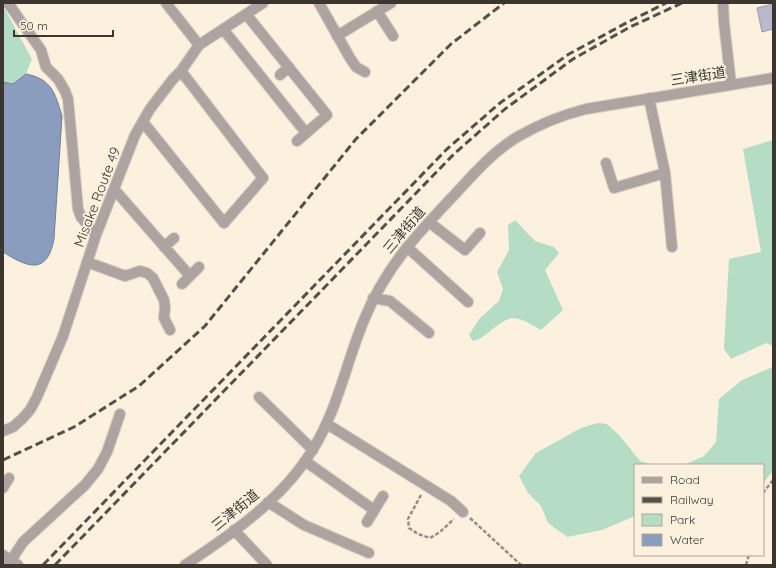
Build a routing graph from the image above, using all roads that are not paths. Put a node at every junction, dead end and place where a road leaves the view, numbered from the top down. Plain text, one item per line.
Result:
1 (166, 3) edge
2 (263, 3) edge
3 (319, 3) edge
4 (391, 3) edge
5 (723, 3) edge
6 (12, 4) edge
7 (377, 12) junction
8 (246, 14) junction
9 (223, 29) junction
10 (337, 36) junction
11 (393, 36) dead end
12 (199, 45) junction
13 (289, 67) junction
14 (181, 71) junction
15 (366, 72) dead end
16 (280, 75) dead end
17 (773, 78) edge
18 (731, 84) junction
19 (649, 98) junction
20 (143, 122) junction
21 (306, 133) junction
22 (297, 141) dead end
23 (606, 163) dead end
24 (665, 173) junction
25 (114, 189) junction
26 (429, 222) junction
27 (480, 233) dead end
28 (96, 235) junction
29 (174, 238) dead end
30 (164, 247) junction
31 (407, 247) junction
32 (672, 247) dead end
33 (87, 262) junction
34 (199, 267) dead end
35 (190, 276) junction
36 (182, 284) dead end
37 (373, 298) junction
38 (468, 302) dead end
39 (170, 330) dead end
40 (429, 333) dead end
41 (259, 397) dead end
42 (120, 414) dead end
43 (327, 424) junction
44 (3, 431) edge
45 (313, 450) junction
46 (306, 461) junction
47 (9, 478) dead end
48 (3, 488) edge
49 (383, 496) dead end
50 (268, 502) junction
51 (374, 510) junction
52 (463, 512) road end
53 (367, 522) dead end
54 (234, 530) junction
55 (369, 553) dead end
56 (10, 561) edge
57 (185, 565) edge
58 (267, 565) edge

1 - 12 street
2 - 8 street, Misake Route 49
3 - 10 street
4 - 7 street
5 - 18 street
6 - 28 street
7 - 10 street
7 - 11 street
8 - 9 street, Misake Route 49
8 - 13 street
9 - 12 street, Misake Route 49
9 - 21 street
10 - 15 street
12 - 14 street, Misake Route 49
13 - 16 street
13 - 21 street
14 - 20 street, Misake Route 49
14 - 20 street
17 - 18 street, 三津街道
18 - 19 street, 三津街道
19 - 24 street
19 - 26 street, 三津街道
20 - 25 street, Misake Route 49
21 - 22 street
23 - 24 street
24 - 32 street
25 - 28 street, Misake Route 49
25 - 30 street
26 - 27 street
26 - 31 street, 三津街道
28 - 33 street, Misake Route 49
29 - 30 street
30 - 35 street
31 - 37 street, 三津街道
31 - 38 street
33 - 39 street
33 - 44 street, Misake Route 49
34 - 35 street
35 - 36 street
37 - 40 street
37 - 43 street, 三津街道
41 - 45 street
42 - 56 street
43 - 45 street, 三津街道
43 - 52 street
45 - 46 street, 三津街道
46 - 50 street, 三津街道
46 - 51 street
47 - 48 street
49 - 51 street
50 - 54 street, 三津街道
50 - 55 street
51 - 53 street
54 - 57 street, 三津街道
54 - 58 street

